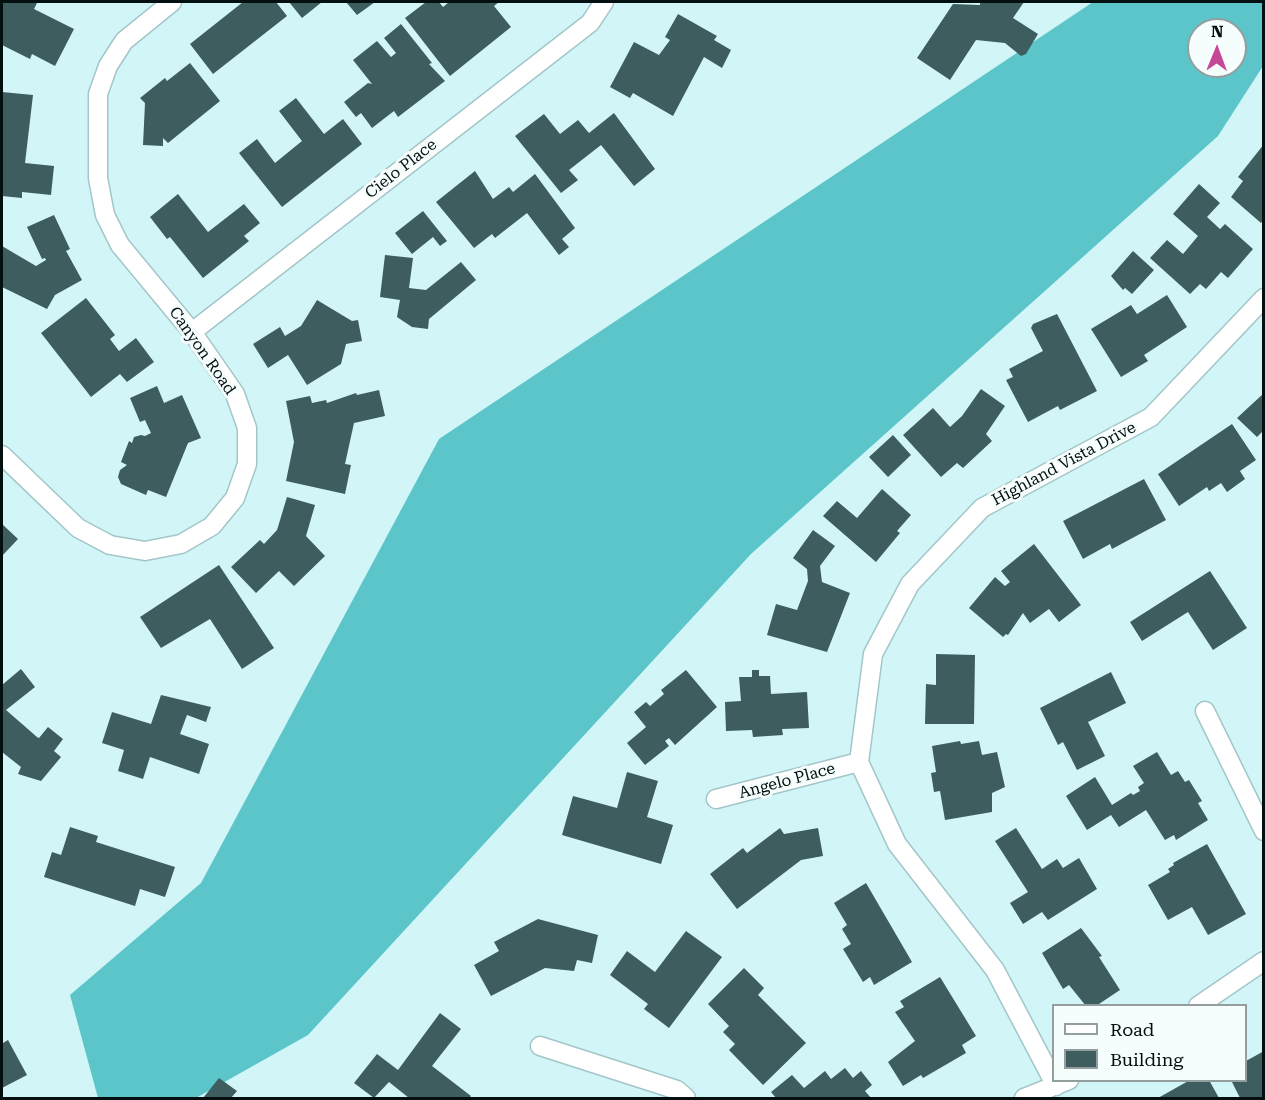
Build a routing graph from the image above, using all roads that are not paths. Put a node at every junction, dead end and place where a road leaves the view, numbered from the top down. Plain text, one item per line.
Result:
1 (172, 2) edge
2 (604, 2) edge
3 (1263, 298) edge
4 (192, 332) junction
5 (2, 455) edge
6 (1205, 711) dead end
7 (859, 762) junction
8 (716, 799) dead end
9 (1263, 831) edge
10 (1263, 961) edge
11 (1199, 1004) edge
12 (540, 1046) dead end
13 (1052, 1066) edge
14 (1062, 1083) edge
15 (687, 1098) edge
16 (1024, 1098) edge

1 - 4 street, Canyon Road
2 - 4 street, Cielo Place
3 - 7 street, Highland Vista Drive
4 - 5 street, Canyon Road
6 - 9 street
7 - 8 street, Angelo Place
7 - 13 street
10 - 11 street
12 - 15 street
14 - 16 street

